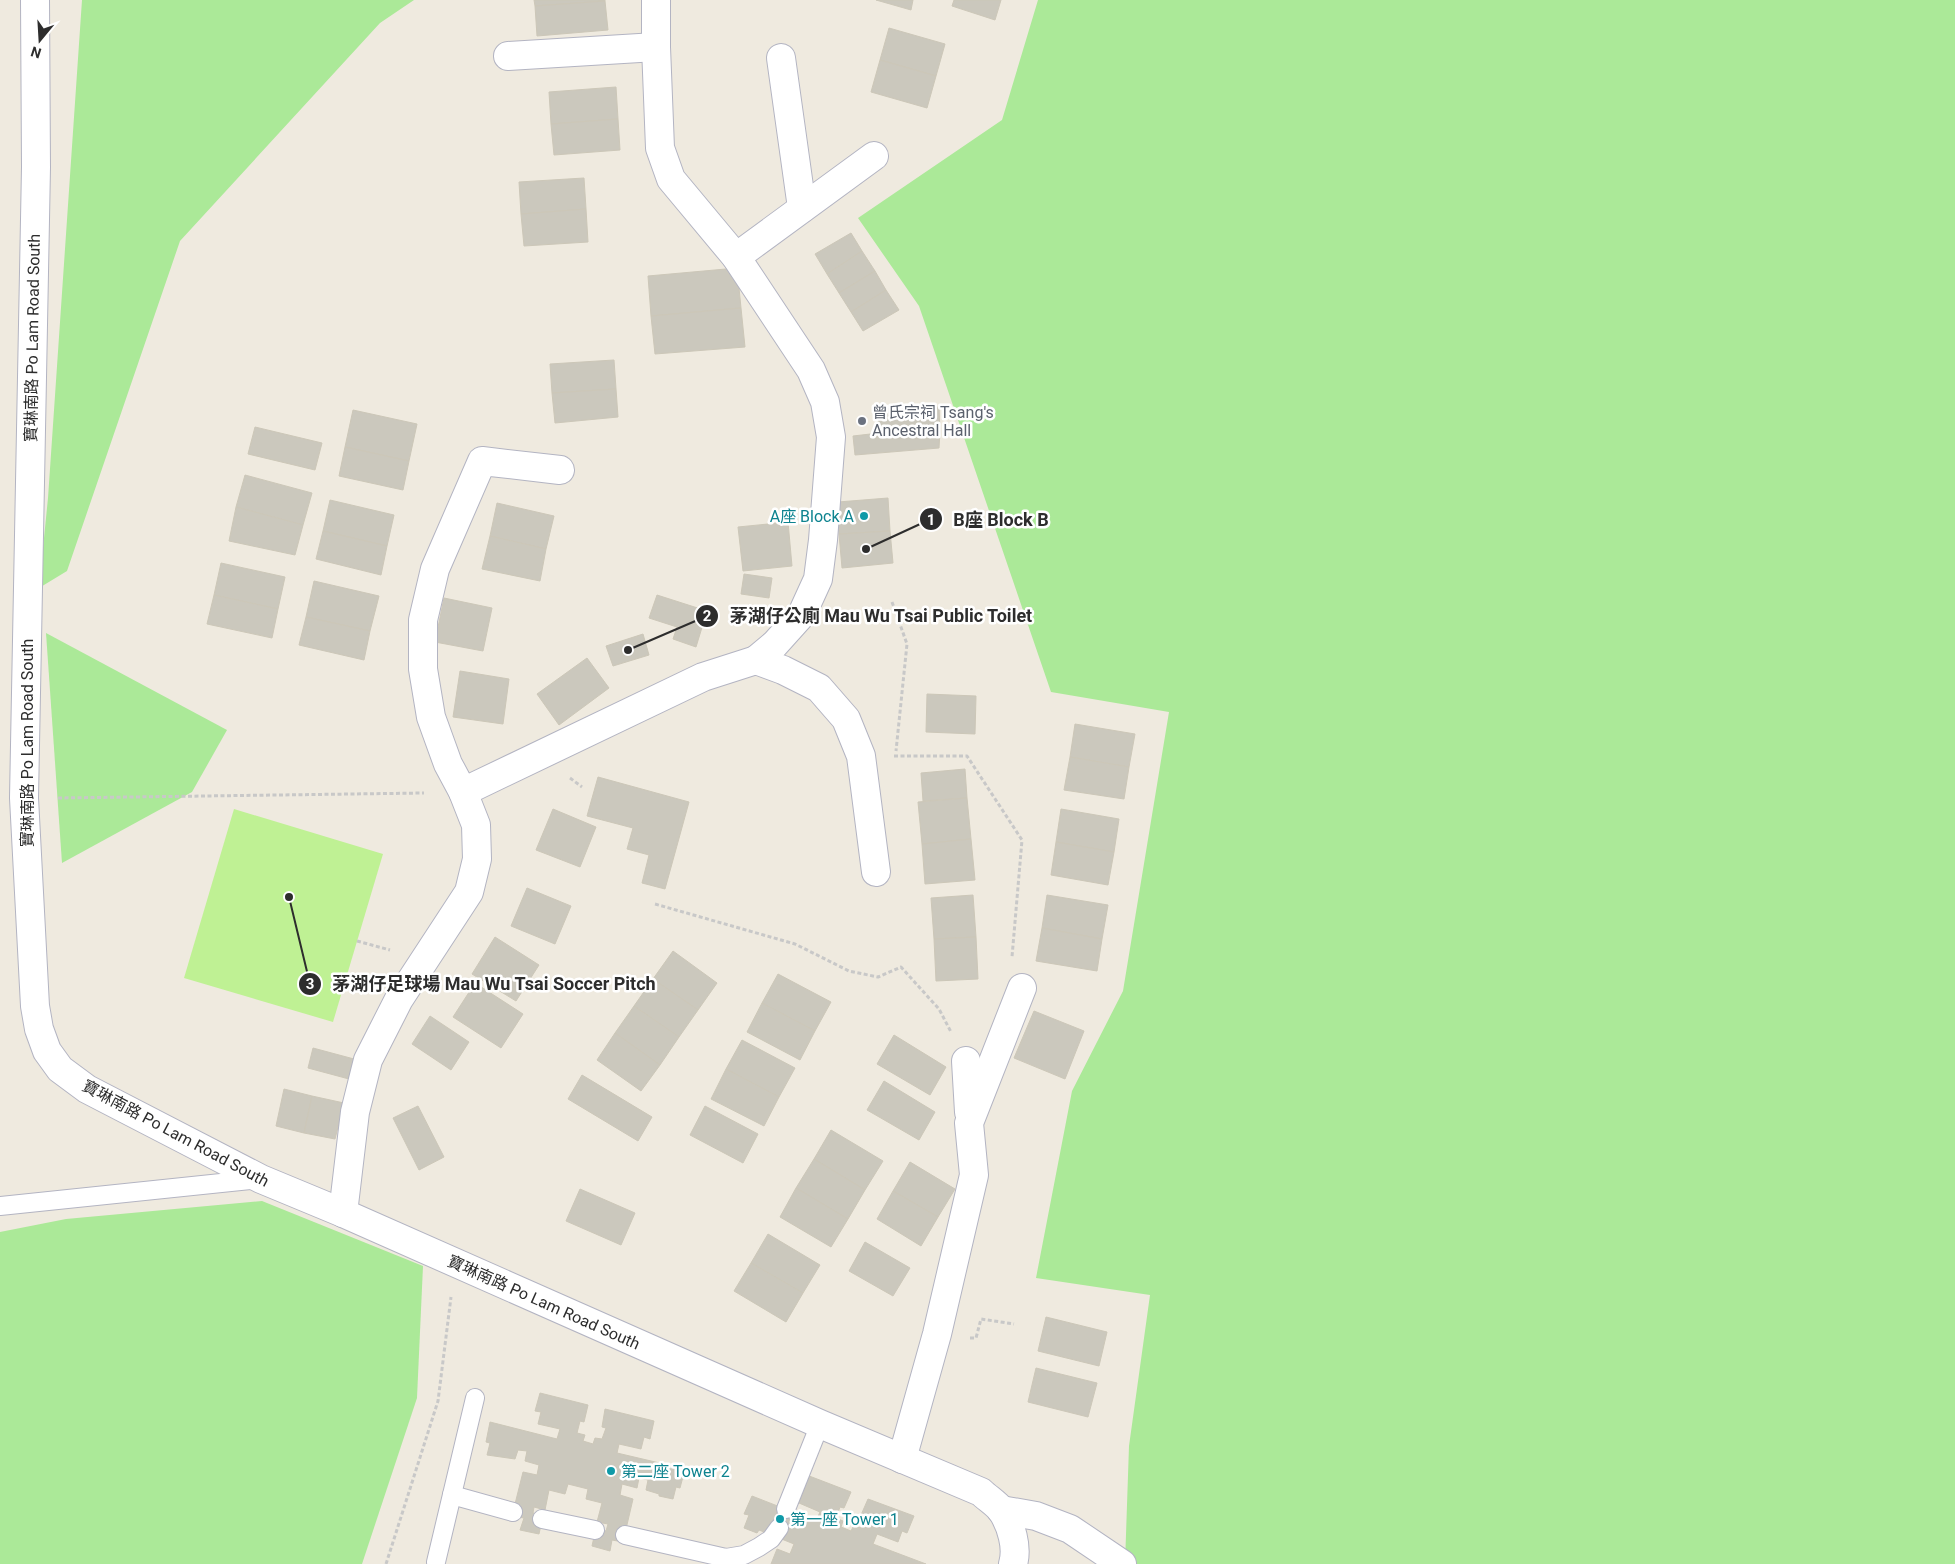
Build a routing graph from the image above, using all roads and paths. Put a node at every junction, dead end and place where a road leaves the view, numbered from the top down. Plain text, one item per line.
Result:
1 (35, 0) edge
2 (656, 0) edge
3 (656, 47) junction
4 (508, 56) dead end
5 (781, 58) dead end
6 (874, 156) dead end
7 (802, 208) junction
8 (736, 257) junction
9 (560, 470) dead end
10 (892, 602) dead end
11 (756, 660) junction
12 (861, 756) junction
13 (896, 756) junction
14 (463, 792) junction
15 (24, 798) junction
16 (876, 872) dead end
17 (655, 904) dead end
18 (1022, 988) joint
19 (950, 1029) dead end
20 (966, 1062) dead end
21 (969, 1123) junction
22 (261, 1179) junction
23 (0, 1206) edge
24 (342, 1213) junction
25 (455, 1262) junction
26 (1014, 1324) dead end
27 (937, 1334) junction
28 (475, 1398) dead end
29 (820, 1424) junction
30 (902, 1459) junction
31 (452, 1495) junction
32 (786, 1509) dead end
33 (1001, 1510) junction
34 (513, 1512) dead end
35 (542, 1519) dead end
36 (779, 1528) dead end
37 (595, 1530) dead end
38 (625, 1535) dead end
39 (436, 1562) dead end
40 (386, 1564) edge
41 (1013, 1564) edge
42 (1122, 1564) edge

1 - 15 street, 寶琳南路 Po Lam Road South
2 - 3 street
3 - 4 street
3 - 8 street
5 - 7 street
6 - 7 street
7 - 8 street
8 - 11 street
9 - 14 street
10 - 13 path
11 - 12 street
11 - 14 street
12 - 13 path
12 - 16 street
13 - 18 path
14 - 15 path
14 - 24 street
15 - 22 street, 寶琳南路 Po Lam Road South
17 - 19 path
18 - 21 street
20 - 21 street
21 - 27 street
22 - 23 lane
22 - 24 street, 寶琳南路 Po Lam Road South
24 - 25 street, 寶琳南路 Po Lam Road South
25 - 29 street, 寶琳南路 Po Lam Road South
25 - 40 path
26 - 27 path
27 - 30 street
28 - 31 lane
29 - 30 street, 寶琳南路 Po Lam Road South
29 - 32 lane
30 - 33 street, 寶琳南路 Po Lam Road South
31 - 34 lane
31 - 39 lane
33 - 41 street, 寶琳南路 Po Lam Road South
33 - 42 street
35 - 37 lane
36 - 38 lane

